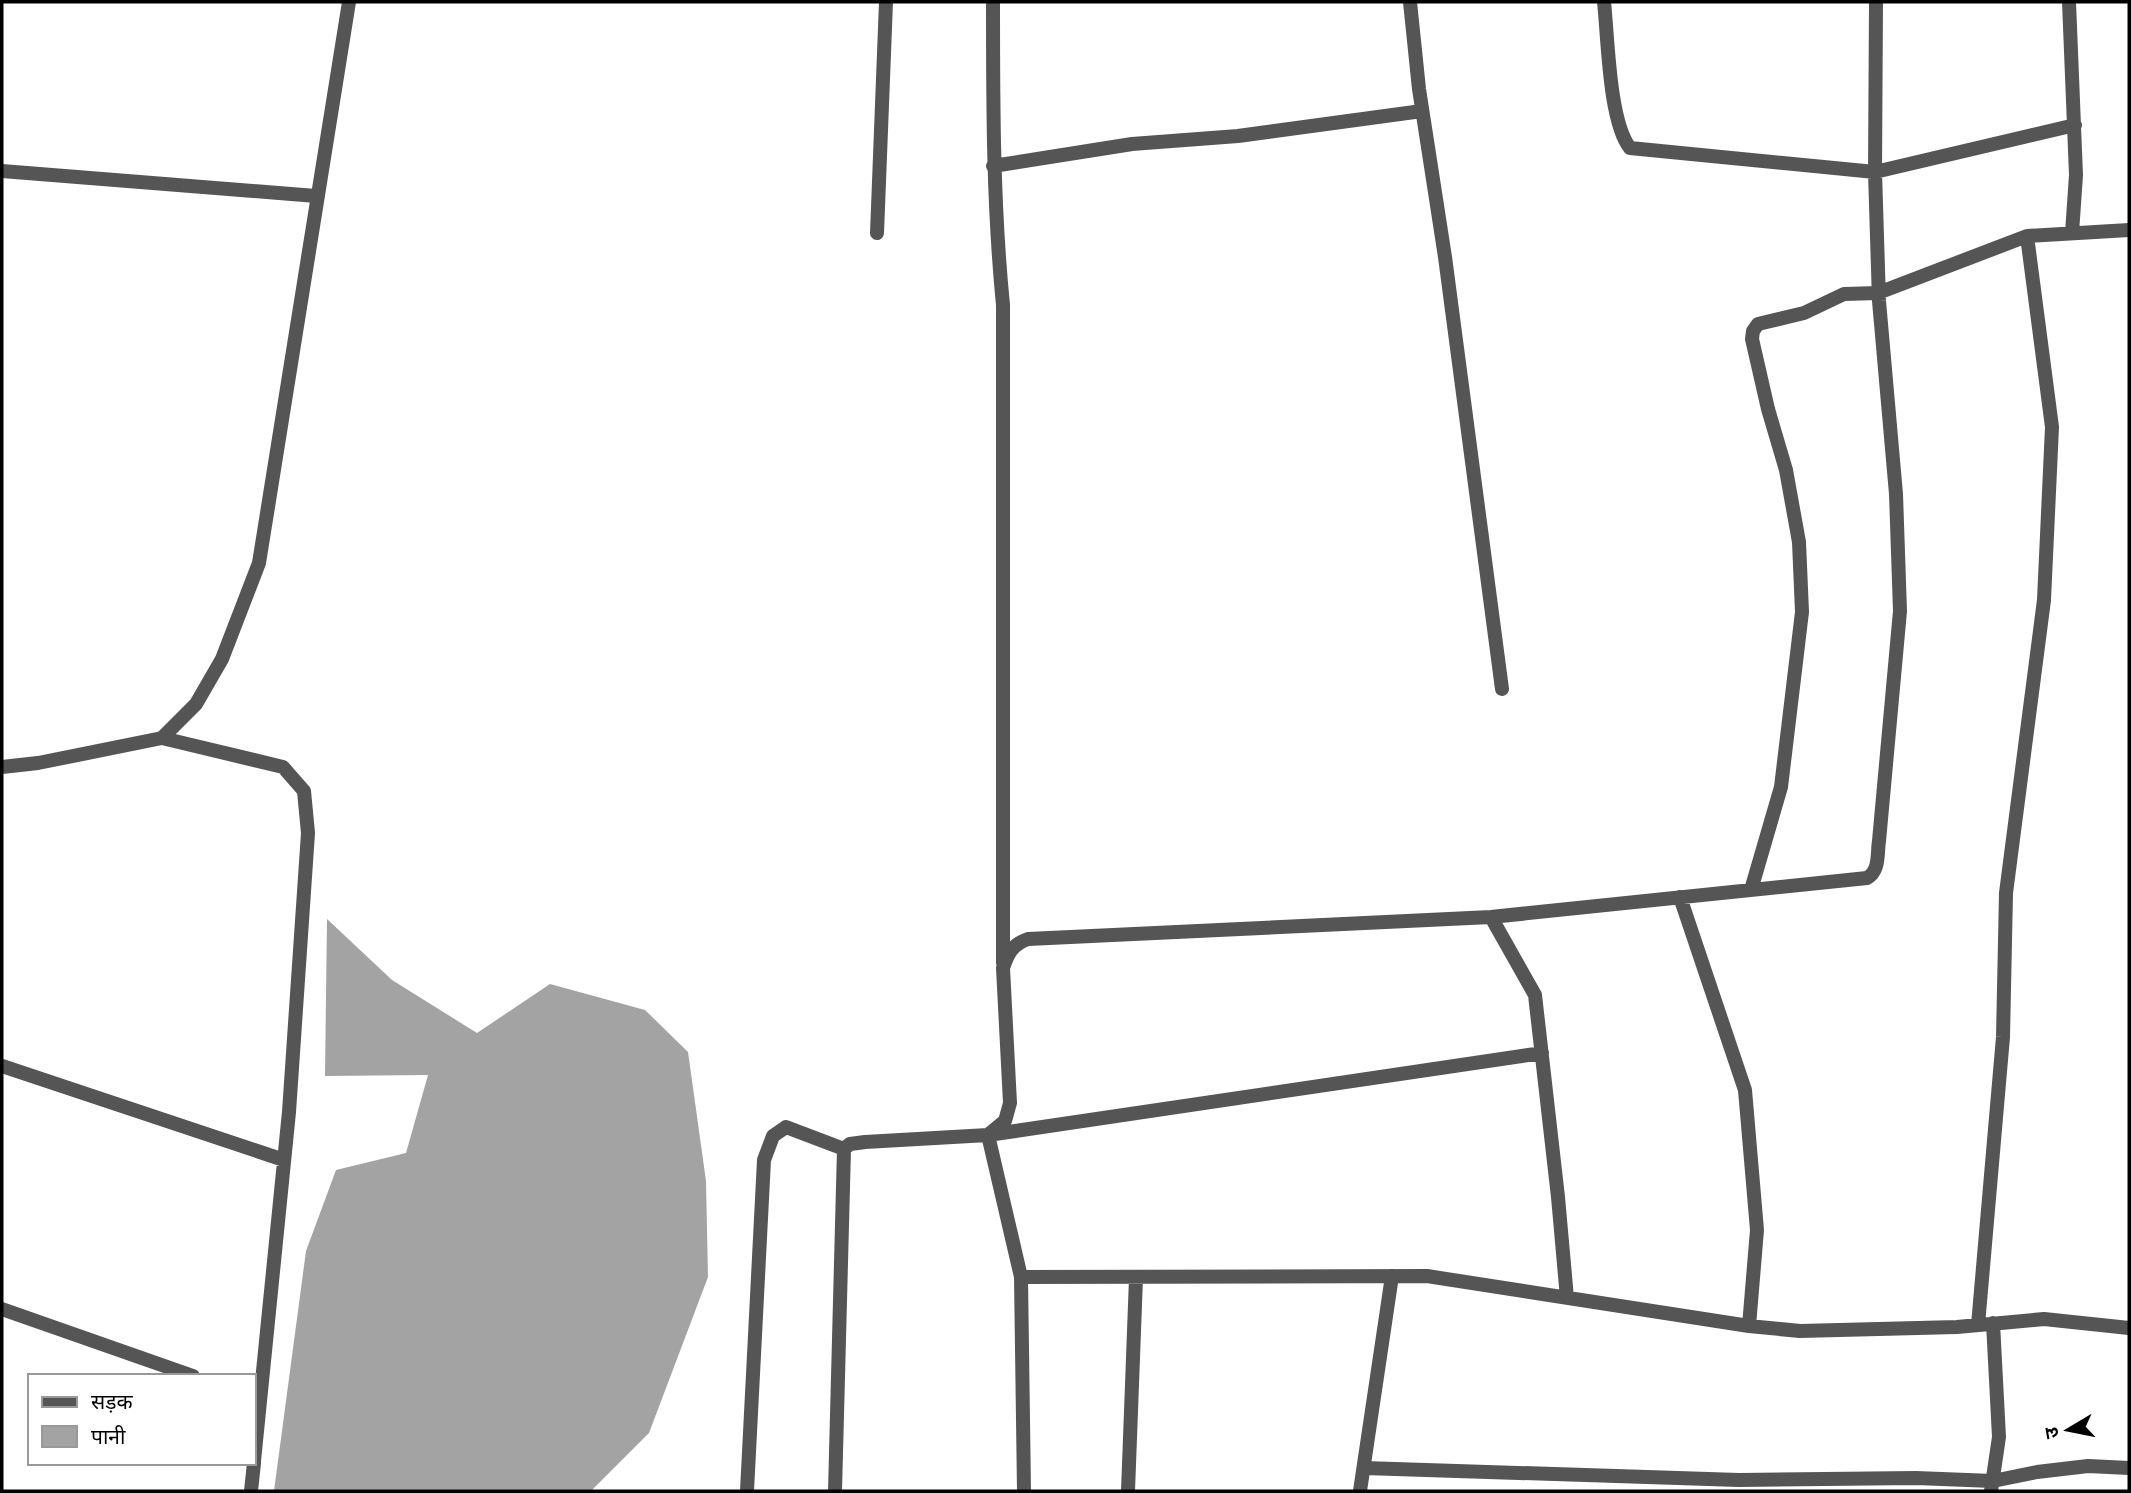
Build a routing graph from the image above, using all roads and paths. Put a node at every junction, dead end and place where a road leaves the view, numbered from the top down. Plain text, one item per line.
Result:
1 (349, 2) edge
2 (886, 2) edge
3 (993, 2) edge
4 (1410, 2) edge
5 (1604, 2) edge
6 (1876, 2) edge
7 (2069, 2) edge
8 (1422, 111) junction
9 (2074, 125) junction
10 (993, 166) junction
11 (2, 171) edge
12 (1875, 172) junction
13 (316, 196) junction
14 (2129, 230) edge
15 (877, 233) dead end
16 (2072, 233) junction
17 (2026, 236) junction
18 (1878, 292) junction
19 (1502, 689) dead end
20 (162, 737) junction
21 (2, 767) edge
22 (1751, 890) junction
23 (1680, 897) junction
24 (1491, 917) junction
25 (1003, 968) junction
26 (1542, 1052) junction
27 (2, 1066) edge
28 (988, 1135) junction
29 (844, 1149) junction
30 (284, 1160) junction
31 (1392, 1276) junction
32 (1021, 1277) junction
33 (1136, 1278) junction
34 (1567, 1298) junction
35 (2, 1310) edge
36 (1985, 1324) junction
37 (1749, 1326) junction
38 (2129, 1328) edge
39 (187, 1374) edge
40 (256, 1398) edge
41 (254, 1465) edge
42 (1364, 1468) junction
43 (2129, 1468) edge
44 (1992, 1486) edge
45 (251, 1491) edge
46 (747, 1491) edge
47 (835, 1491) edge
48 (1024, 1491) edge
49 (1128, 1491) edge
50 (1360, 1491) edge

1 - 13 street
2 - 15 street
3 - 10 street
4 - 8 street
5 - 12 street
6 - 12 street
7 - 9 street
8 - 10 street
8 - 19 street
9 - 12 street
9 - 16 street
10 - 25 street
11 - 13 street
12 - 18 street
13 - 20 street
14 - 16 street
16 - 17 street
17 - 18 street
17 - 36 street
18 - 22 street
18 - 22 street
20 - 21 street
20 - 30 street
22 - 23 street
23 - 24 street
23 - 37 street
24 - 25 street
24 - 26 street
25 - 28 street
26 - 28 street
26 - 34 street
27 - 30 street
28 - 29 street
28 - 32 street
29 - 46 street
29 - 47 street
30 - 40 street
31 - 33 street
31 - 34 street
31 - 42 street
32 - 33 street
32 - 48 street
33 - 49 street
34 - 37 street
35 - 39 street
36 - 37 street
36 - 38 street
36 - 44 street
41 - 45 street
42 - 44 street
42 - 50 street
43 - 44 street

